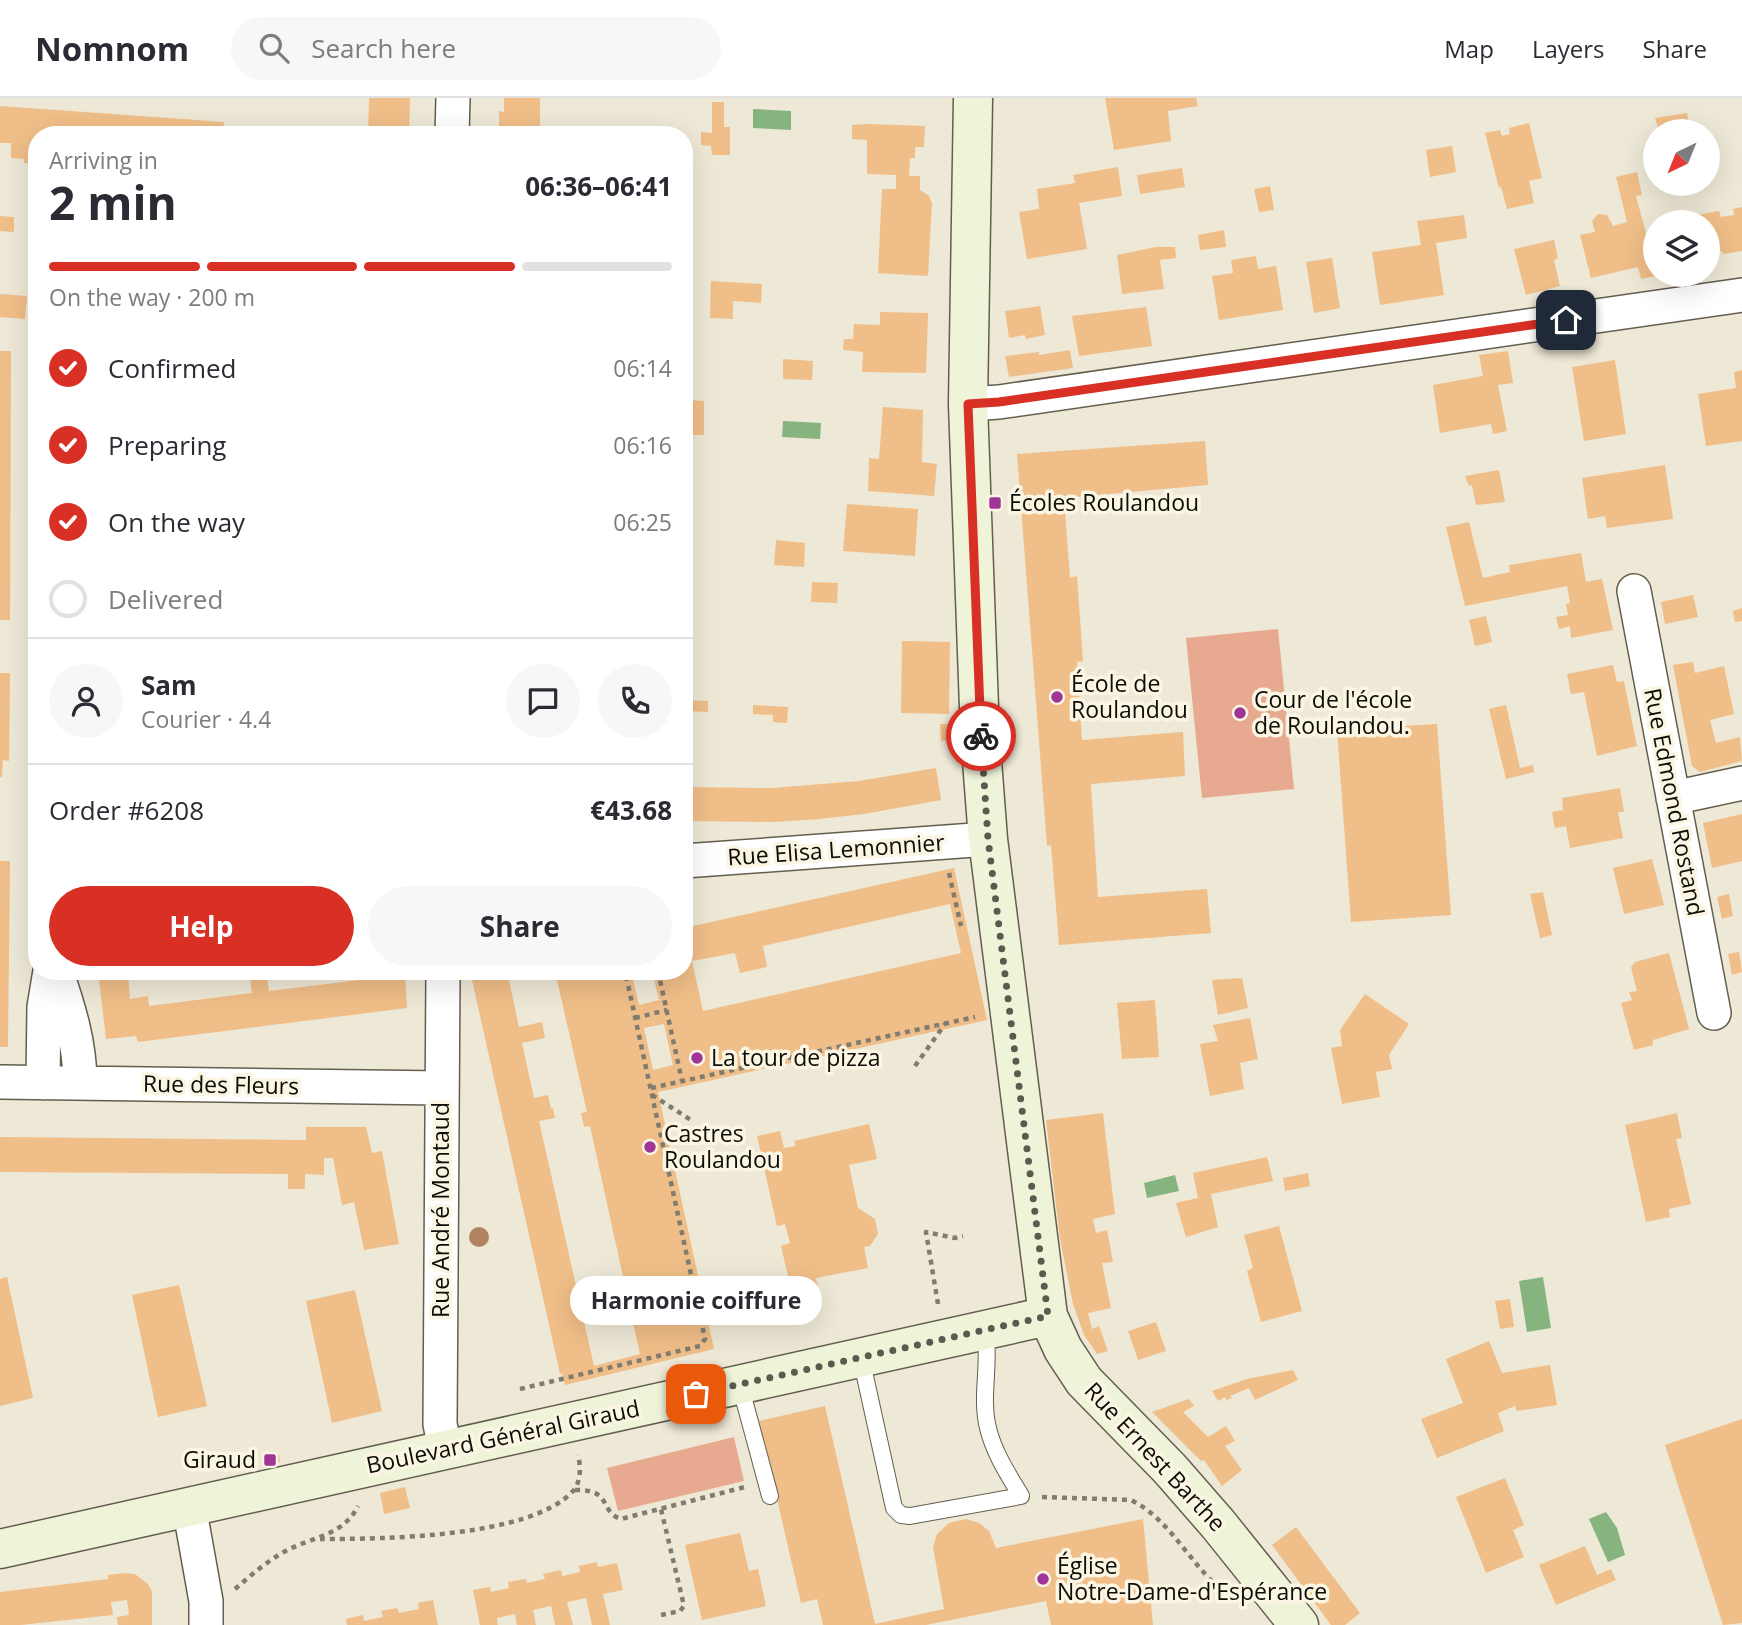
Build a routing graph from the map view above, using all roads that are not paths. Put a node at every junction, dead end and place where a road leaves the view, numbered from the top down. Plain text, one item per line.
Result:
1 (453, 98) edge
2 (973, 98) edge
3 (452, 126) edge
4 (1742, 295) edge
5 (968, 404) junction
6 (1634, 591) dead end
7 (1742, 783) edge
8 (1673, 798) junction
9 (988, 839) junction
10 (693, 860) edge
11 (48, 980) edge
12 (59, 980) edge
13 (443, 980) edge
14 (1714, 1013) dead end
15 (0, 1082) edge
16 (43, 1083) junction
17 (80, 1083) junction
18 (442, 1088) junction
19 (1048, 1316) junction
20 (985, 1331) junction
21 (861, 1358) junction
22 (740, 1385) junction
23 (445, 1449) junction
24 (768, 1489) road end
25 (189, 1506) junction
26 (0, 1549) edge
27 (206, 1613) edge
28 (1299, 1625) edge

1 - 3 street
2 - 5 street, Rue Ernest Barthe
4 - 5 street
5 - 9 street, Rue Ernest Barthe
6 - 8 street, Rue Edmond Rostand
7 - 8 street
8 - 14 street, Rue Edmond Rostand
9 - 10 street, Rue Elisa Lemonnier
9 - 19 street, Rue Ernest Barthe
11 - 16 street
12 - 17 street
13 - 18 street, Rue André Montaud
15 - 16 street, Rue des Fleurs
16 - 17 street, Rue des Fleurs
17 - 18 street, Rue des Fleurs
18 - 23 street, Rue André Montaud
19 - 20 street, Boulevard Général Giraud
19 - 28 street, Rue Ernest Barthe
20 - 21 street, Boulevard Général Giraud
20 - 21 lane
21 - 22 street, Boulevard Général Giraud
22 - 23 street, Boulevard Général Giraud
22 - 24 lane
23 - 25 street, Boulevard Général Giraud
25 - 26 street, Boulevard Général Giraud
25 - 27 street

